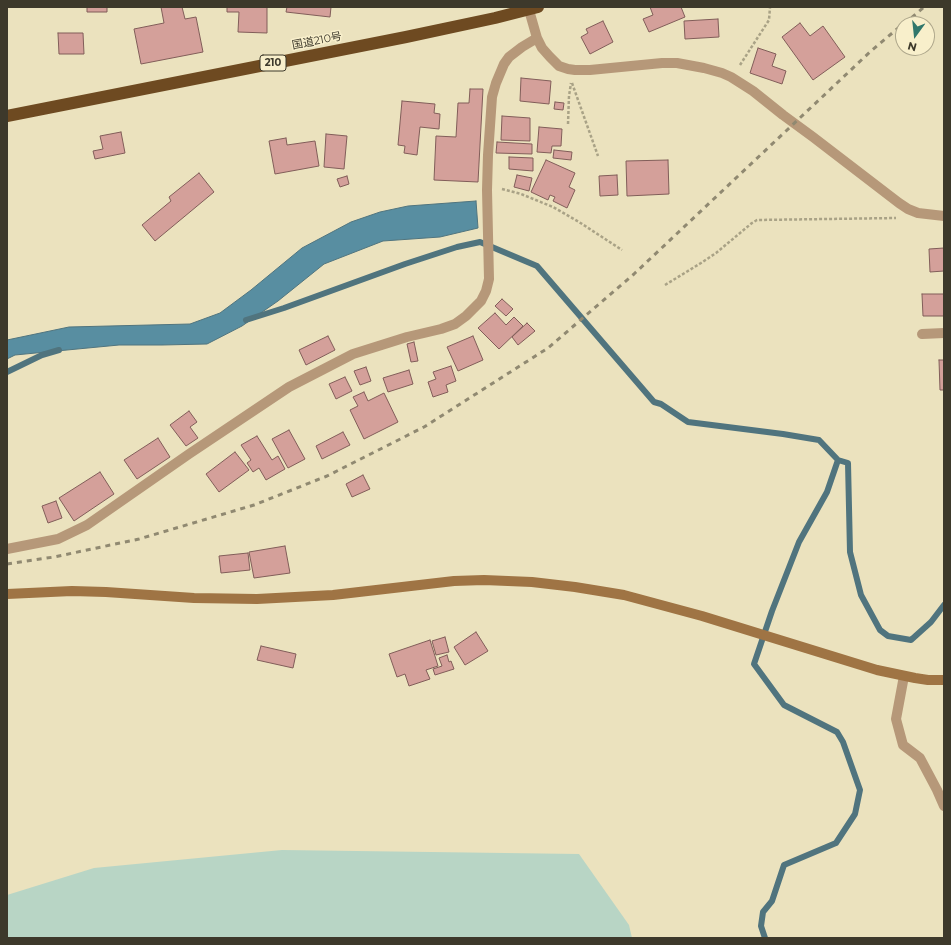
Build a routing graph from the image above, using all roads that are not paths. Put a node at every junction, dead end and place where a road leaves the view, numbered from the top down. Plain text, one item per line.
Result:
1 (534, 8) edge
2 (537, 38) junction
3 (7, 116) edge
4 (944, 216) edge
5 (944, 333) edge
6 (922, 334) dead end
7 (7, 549) edge
8 (7, 594) edge
9 (904, 676) junction
10 (944, 680) edge
11 (944, 806) edge

1 - 2 street
1 - 3 highway, 国道210号 / 210
2 - 4 street
2 - 7 street
5 - 6 street
8 - 9 street
9 - 10 street
9 - 11 street

